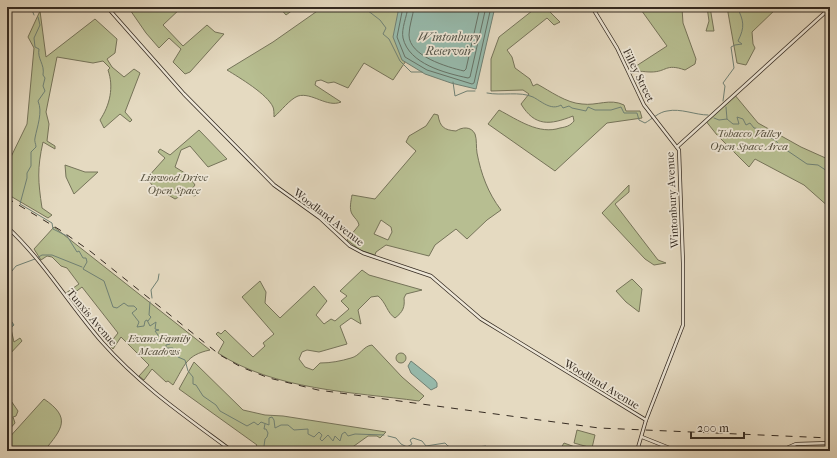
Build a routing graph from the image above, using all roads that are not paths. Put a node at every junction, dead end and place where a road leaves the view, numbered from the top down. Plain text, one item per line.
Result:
1 (107, 7) edge
2 (592, 7) edge
3 (830, 8) edge
4 (677, 147) junction
5 (7, 227) edge
6 (646, 420) junction
7 (642, 437) junction
8 (830, 443) edge
9 (232, 451) edge
10 (637, 451) edge
11 (677, 451) edge
12 (780, 451) edge

1 - 6 street, Woodland Avenue
2 - 4 street, Filley Street
3 - 4 street, Wintonbury Avenue
4 - 6 street, Wintonbury Avenue
5 - 9 street, Tunxis Avenue
6 - 7 street, Wintonbury Avenue
7 - 10 street, Wintonbury Avenue
7 - 11 street
8 - 12 street

